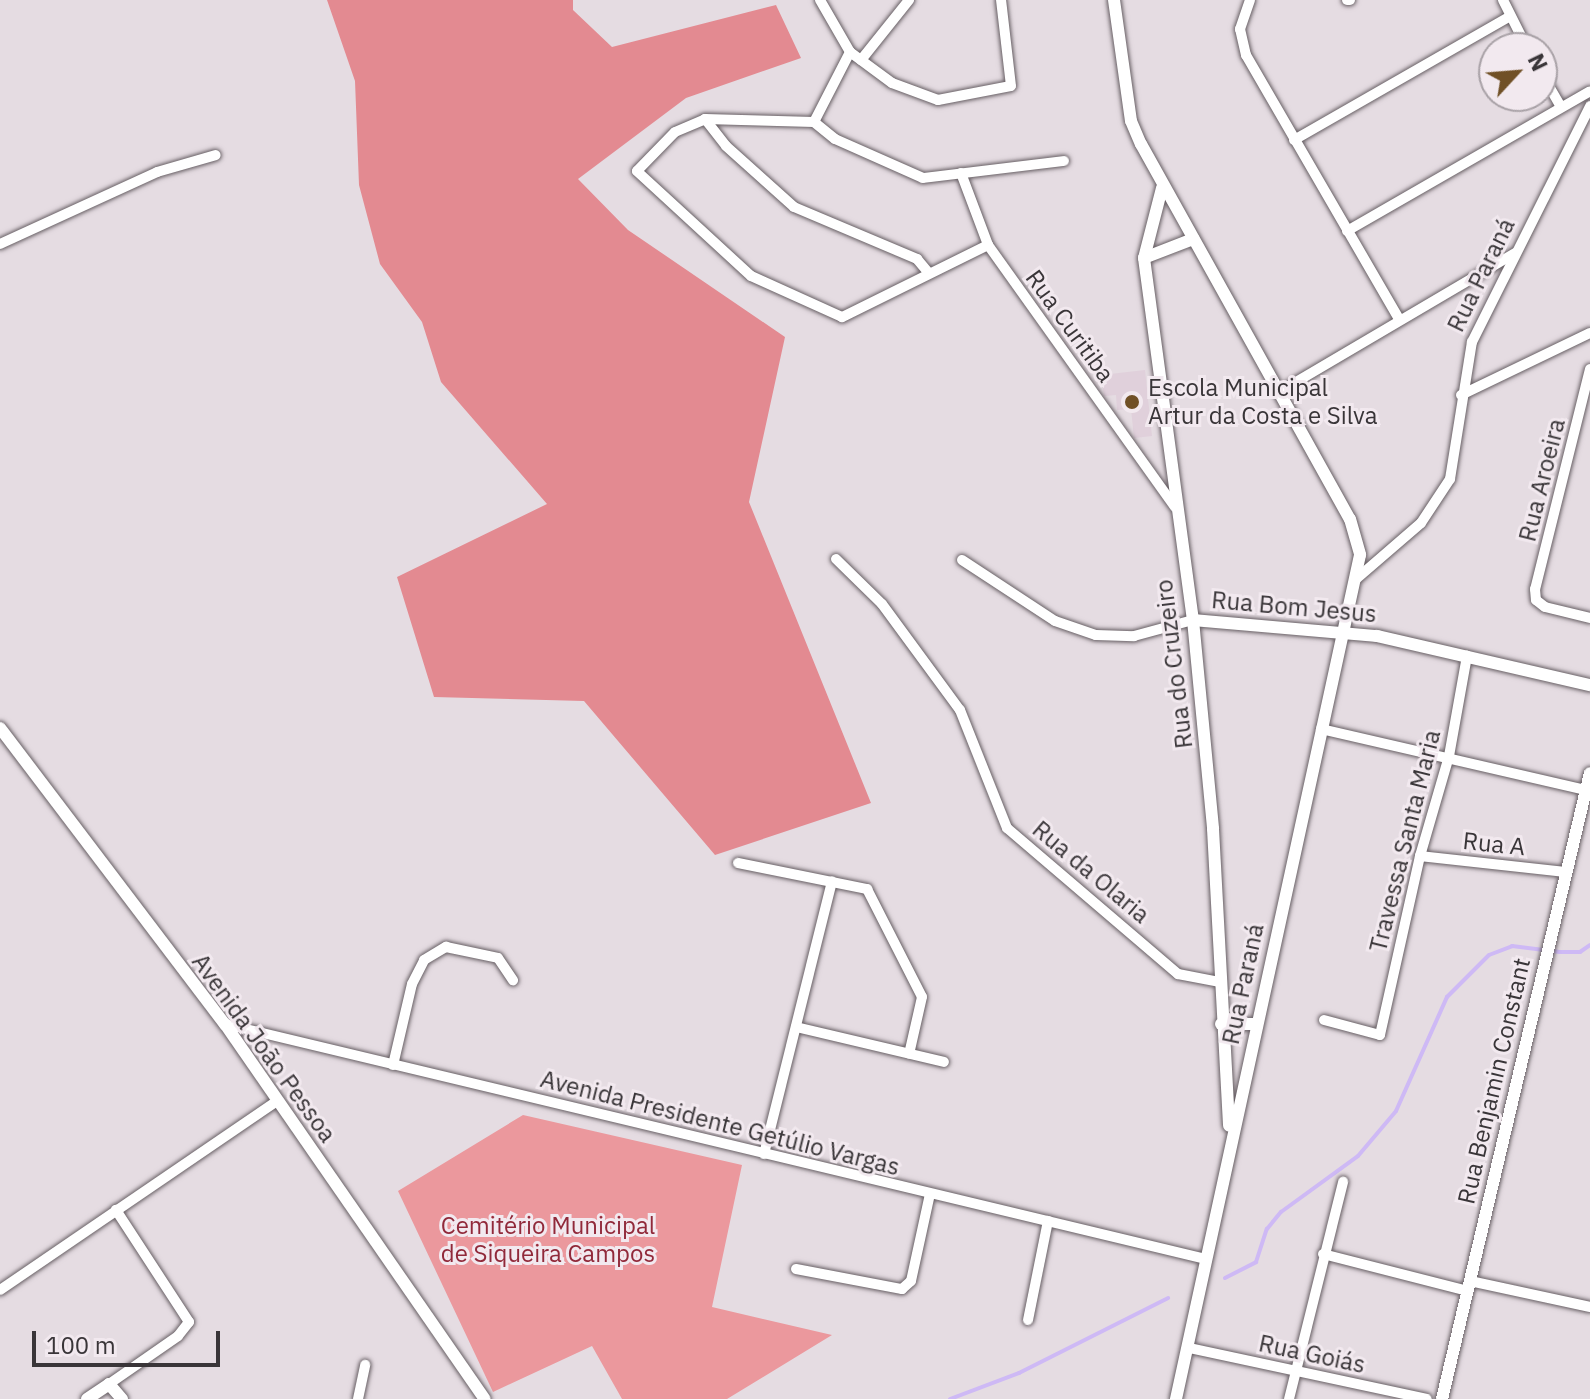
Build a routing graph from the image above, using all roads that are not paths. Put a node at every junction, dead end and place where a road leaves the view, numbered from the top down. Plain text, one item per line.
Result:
1 (820, 0) edge
2 (909, 0) edge
3 (1001, 0) edge
4 (1114, 0) edge
5 (1250, 0) edge
6 (1503, 0) edge
7 (1509, 17) junction
8 (1518, 32) edge
9 (850, 52) junction
10 (861, 60) junction
11 (1590, 91) edge
12 (1558, 102) edge
13 (1590, 106) edge
14 (1561, 107) junction
15 (705, 119) junction
16 (814, 122) junction
17 (1294, 140) junction
18 (216, 155) dead end
19 (1064, 161) dead end
20 (961, 173) junction
21 (1162, 188) junction
22 (1347, 231) junction
23 (1193, 239) junction
24 (0, 244) edge
25 (988, 245) junction
26 (1515, 253) junction
27 (1144, 258) junction
28 (927, 271) junction
29 (1399, 319) junction
30 (1590, 333) edge
31 (1590, 369) edge
32 (1279, 392) junction
33 (1461, 395) junction
34 (1175, 507) junction
35 (836, 559) dead end
36 (962, 560) dead end
37 (1355, 580) junction
38 (1590, 618) edge
39 (1193, 620) junction
40 (1342, 632) junction
41 (1467, 656) junction
42 (1590, 685) edge
43 (0, 728) edge
44 (1321, 729) junction
45 (1449, 756) junction
46 (1590, 773) edge
47 (1588, 791) edge
48 (1420, 856) junction
49 (738, 863) dead end
50 (1565, 872) junction
51 (832, 881) junction
52 (513, 980) dead end
53 (1220, 982) junction
54 (1324, 1020) dead end
55 (225, 1024) junction
56 (1221, 1024) junction
57 (1257, 1024) junction
58 (796, 1027) junction
59 (909, 1054) junction
60 (944, 1062) dead end
61 (393, 1065) junction
62 (277, 1101) junction
63 (1230, 1140) junction
64 (764, 1154) junction
65 (1343, 1182) dead end
66 (930, 1194) junction
67 (116, 1210) junction
68 (1048, 1221) junction
69 (1323, 1254) junction
70 (1206, 1259) junction
71 (796, 1269) dead end
72 (1469, 1286) junction
73 (0, 1290) edge
74 (1590, 1307) edge
75 (1028, 1320) dead end
76 (1189, 1348) junction
77 (365, 1365) dead end
78 (1294, 1372) junction
79 (109, 1384) junction
80 (87, 1399) edge
81 (120, 1399) edge
82 (358, 1399) edge
83 (485, 1399) edge
84 (1176, 1399) edge
85 (1289, 1399) edge
86 (1427, 1399) edge
87 (1442, 1399) edge

1 - 9 street
2 - 10 street
3 - 10 street
4 - 21 street
5 - 17 street
6 - 7 street
7 - 8 street
7 - 17 street
9 - 10 street
9 - 16 street
11 - 14 street
12 - 14 street
13 - 26 street, Rua Paraná
14 - 22 street
15 - 16 street
15 - 28 street
15 - 28 street
16 - 20 street
17 - 22 street
18 - 24 street
19 - 20 street
20 - 25 street, Rua Curitiba
21 - 23 street
21 - 27 street, Rua do Cruzeiro
22 - 29 street
23 - 27 street
23 - 32 street
25 - 28 street
25 - 34 street, Rua Curitiba
26 - 29 street
26 - 33 street, Rua Paraná
27 - 34 street, Rua do Cruzeiro
29 - 32 street
30 - 33 street
31 - 38 street, Rua Aroeira
32 - 37 street, Rua Paraná
33 - 37 street, Rua Paraná
34 - 39 street, Rua do Cruzeiro
35 - 53 street, Rua da Olaria
36 - 39 street, Rua Bom Jesus
37 - 40 street, Rua Paraná
39 - 40 street, Rua Bom Jesus
39 - 53 street, Rua do Cruzeiro
40 - 41 street, Rua Bom Jesus
40 - 44 street, Rua Paraná
41 - 42 street, Rua Bom Jesus
41 - 45 street, Travessa Santa Maria
43 - 55 street, Avenida João Pessoa
44 - 45 street
44 - 57 street, Rua Paraná
45 - 47 street
45 - 48 street, Travessa Santa Maria
46 - 47 street, Rua Benjamin Constant
47 - 50 street, Rua Benjamin Constant
48 - 50 street, Rua A
48 - 54 street, Travessa Santa Maria
49 - 51 street
50 - 72 street, Rua Benjamin Constant
51 - 58 street
51 - 59 street
52 - 61 street
53 - 56 street, Rua do Cruzeiro
55 - 61 street, Avenida Presidente Getúlio Vargas
55 - 62 street, Avenida João Pessoa
56 - 57 street
56 - 63 street, Rua do Cruzeiro
57 - 63 street, Rua Paraná
58 - 59 street
58 - 64 street
59 - 60 street
61 - 64 street, Avenida Presidente Getúlio Vargas
62 - 67 street
62 - 83 street, Avenida João Pessoa
63 - 70 street, Rua Paraná
64 - 66 street, Avenida Presidente Getúlio Vargas
65 - 69 street
66 - 68 street, Avenida Presidente Getúlio Vargas
66 - 71 street
67 - 73 street
67 - 79 street
68 - 70 street, Avenida Presidente Getúlio Vargas
68 - 75 street
69 - 72 street
69 - 78 street
70 - 76 street, Rua Paraná
72 - 74 street
72 - 87 street, Rua Benjamin Constant
76 - 78 street, Rua Goiás
76 - 84 street, Rua Paraná
77 - 82 street
78 - 85 street
78 - 86 street, Rua Goiás
79 - 80 street
79 - 81 street

